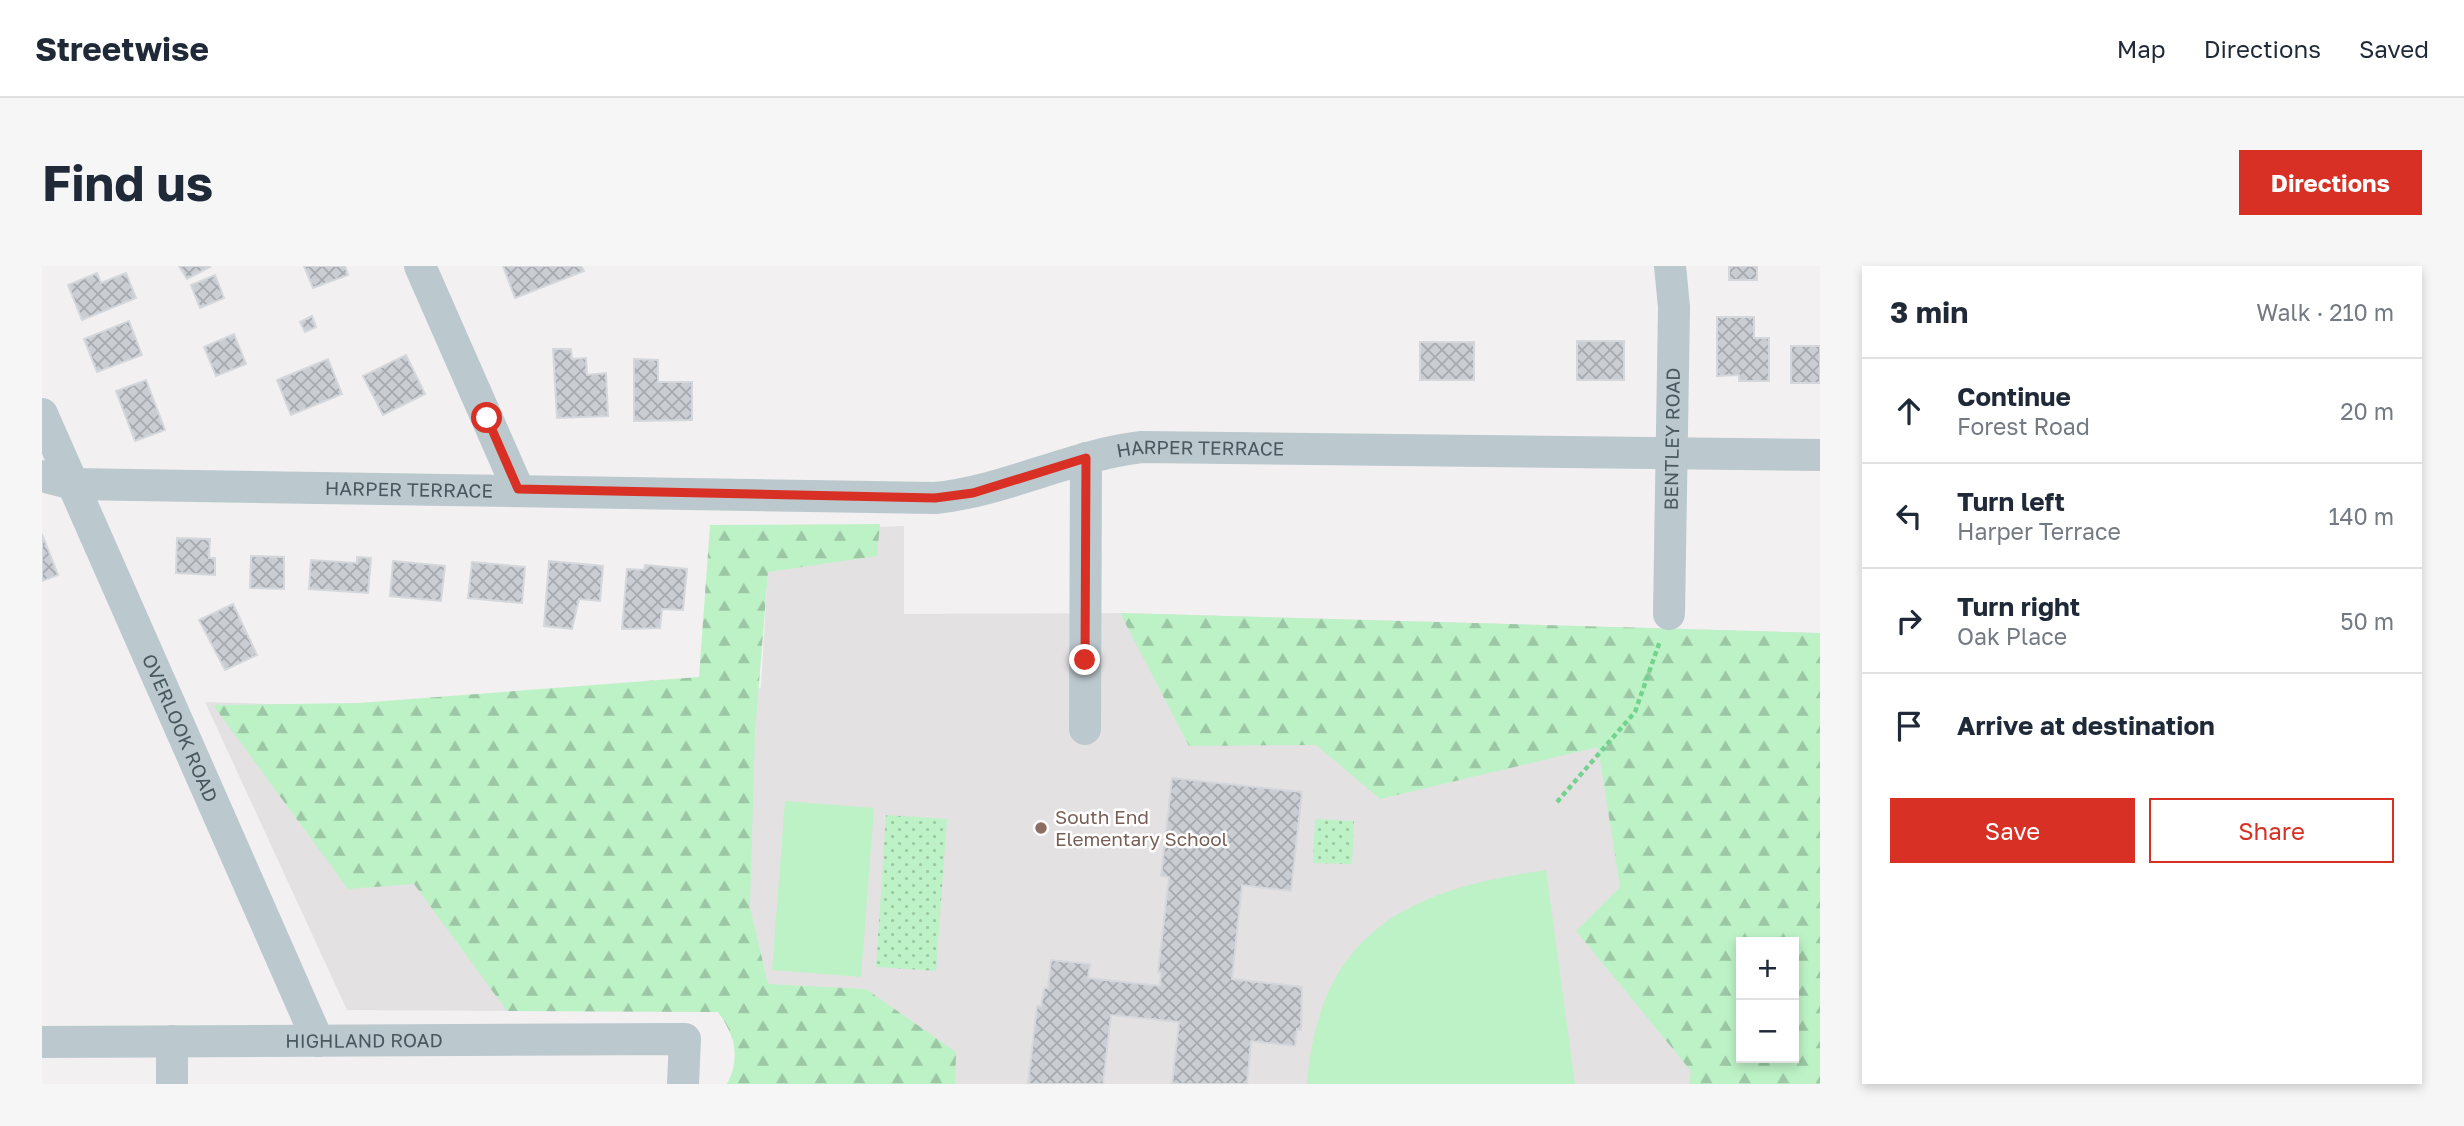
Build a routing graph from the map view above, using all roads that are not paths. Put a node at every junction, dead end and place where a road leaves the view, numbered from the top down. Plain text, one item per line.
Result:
1 (420, 266) edge
2 (1670, 266) edge
3 (42, 414) edge
4 (1672, 453) junction
5 (1820, 456) edge
6 (1086, 458) junction
7 (42, 476) edge
8 (73, 484) junction
9 (518, 489) junction
10 (1670, 614) road end
11 (1085, 729) dead end
12 (172, 1041) junction
13 (318, 1041) junction
14 (42, 1042) edge
15 (172, 1084) edge
16 (683, 1084) edge

1 - 9 street
2 - 4 street, BENTLEY ROAD
3 - 8 street, OVERLOOK ROAD
4 - 5 street, HARPER TERRACE
4 - 6 street, HARPER TERRACE
4 - 10 street, BENTLEY ROAD
6 - 9 street, HARPER TERRACE
6 - 11 street
7 - 8 street, HARPER TERRACE
8 - 9 street, HARPER TERRACE
8 - 13 street, OVERLOOK ROAD
12 - 13 street, HIGHLAND ROAD
12 - 14 street, HIGHLAND ROAD
12 - 15 street
13 - 16 street, HIGHLAND ROAD

